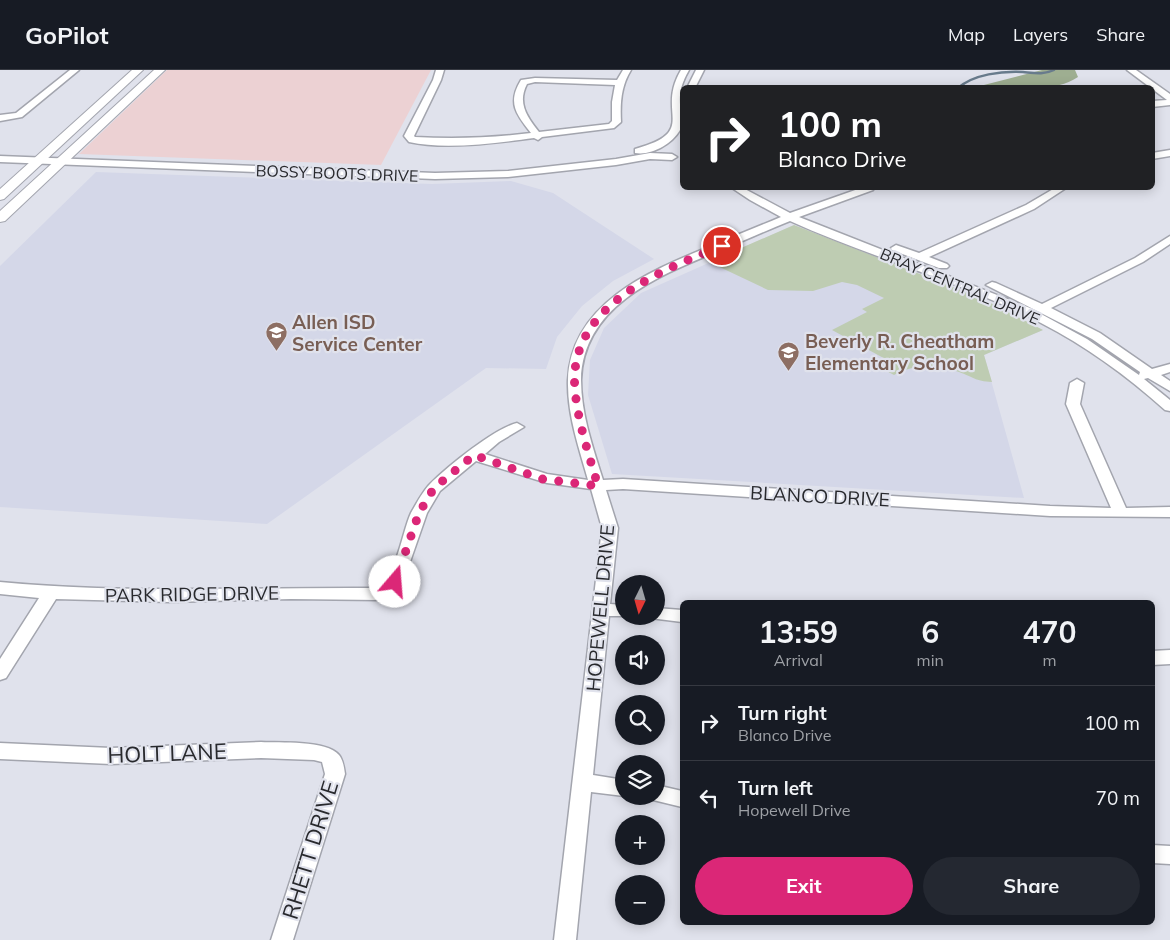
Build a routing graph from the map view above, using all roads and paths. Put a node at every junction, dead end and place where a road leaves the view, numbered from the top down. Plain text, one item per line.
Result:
1 (75, 70) edge
2 (138, 70) edge
3 (160, 70) edge
4 (440, 70) edge
5 (628, 70) edge
6 (685, 70) edge
7 (700, 70) edge
8 (1131, 70) edge
9 (620, 83) junction
10 (692, 85) edge
11 (1152, 85) edge
12 (1155, 87) edge
13 (1170, 98) edge
14 (1170, 102) edge
15 (1155, 104) edge
16 (5, 118) edge
17 (680, 125) edge
18 (538, 137) junction
19 (680, 142) edge
20 (666, 148) junction
21 (0, 153) edge
22 (1170, 153) edge
23 (1155, 156) edge
24 (0, 159) edge
25 (42, 159) junction
26 (614, 159) junction
27 (63, 160) junction
28 (678, 160) edge
29 (743, 190) edge
30 (759, 190) edge
31 (862, 190) edge
32 (1058, 190) edge
33 (0, 196) edge
34 (793, 209) junction
35 (0, 218) edge
36 (1170, 239) edge
37 (919, 257) junction
38 (1043, 308) junction
39 (1170, 368) edge
40 (1151, 374) junction
41 (1135, 378) junction
42 (1077, 383) dead end
43 (1170, 387) edge
44 (1170, 407) edge
45 (517, 427) dead end
46 (474, 455) junction
47 (598, 486) junction
48 (1170, 512) edge
49 (1121, 513) junction
50 (0, 588) edge
51 (51, 593) junction
52 (602, 610) junction
53 (615, 611) edge
54 (665, 615) edge
55 (680, 616) edge
56 (1170, 657) edge
57 (1155, 658) edge
58 (0, 673) edge
59 (0, 751) edge
60 (332, 760) joint
61 (582, 782) junction
62 (615, 787) edge
63 (665, 795) edge
64 (680, 798) edge
65 (1155, 854) edge
66 (1170, 855) edge
67 (282, 940) edge
68 (564, 940) edge

1 - 16 street
2 - 25 main road
3 - 27 main road
4 - 18 street
5 - 9 street
6 - 17 street
7 - 10 street
8 - 11 street
9 - 18 street
9 - 18 street
12 - 13 street
14 - 15 street
17 - 26 street
19 - 20 street, BOSSY BOOTS DRIVE
20 - 26 street, BOSSY BOOTS DRIVE
20 - 28 street
21 - 25 street, BOSSY BOOTS DRIVE
22 - 23 street
24 - 25 street, BOSSY BOOTS DRIVE
25 - 27 street, BOSSY BOOTS DRIVE
25 - 33 main road
26 - 27 street, BOSSY BOOTS DRIVE
26 - 28 street
27 - 35 main road
29 - 34 street, BRAY CENTRAL DRIVE
30 - 34 street, BRAY CENTRAL DRIVE
31 - 34 street, HOPEWELL DRIVE
32 - 37 street
34 - 37 street, BRAY CENTRAL DRIVE
34 - 41 street, BRAY CENTRAL DRIVE
34 - 47 street, HOPEWELL DRIVE
36 - 38 street
37 - 38 street, BRAY CENTRAL DRIVE
38 - 40 street, BRAY CENTRAL DRIVE
39 - 40 street
40 - 41 street
40 - 43 street, BRAY CENTRAL DRIVE
41 - 44 street, BRAY CENTRAL DRIVE
42 - 49 street
45 - 46 street
46 - 47 street, BLANCO DRIVE
46 - 51 street, PARK RIDGE DRIVE
47 - 49 street, BLANCO DRIVE
47 - 52 street, HOPEWELL DRIVE
48 - 49 street, BLANCO DRIVE
50 - 51 street, PARK RIDGE DRIVE
51 - 58 street
52 - 53 street
52 - 61 street, HOPEWELL DRIVE
54 - 55 street
56 - 57 street
59 - 60 street, HOLT LANE
60 - 67 street, RHETT DRIVE
61 - 62 street
61 - 68 street, HOPEWELL DRIVE
63 - 64 street
65 - 66 street

